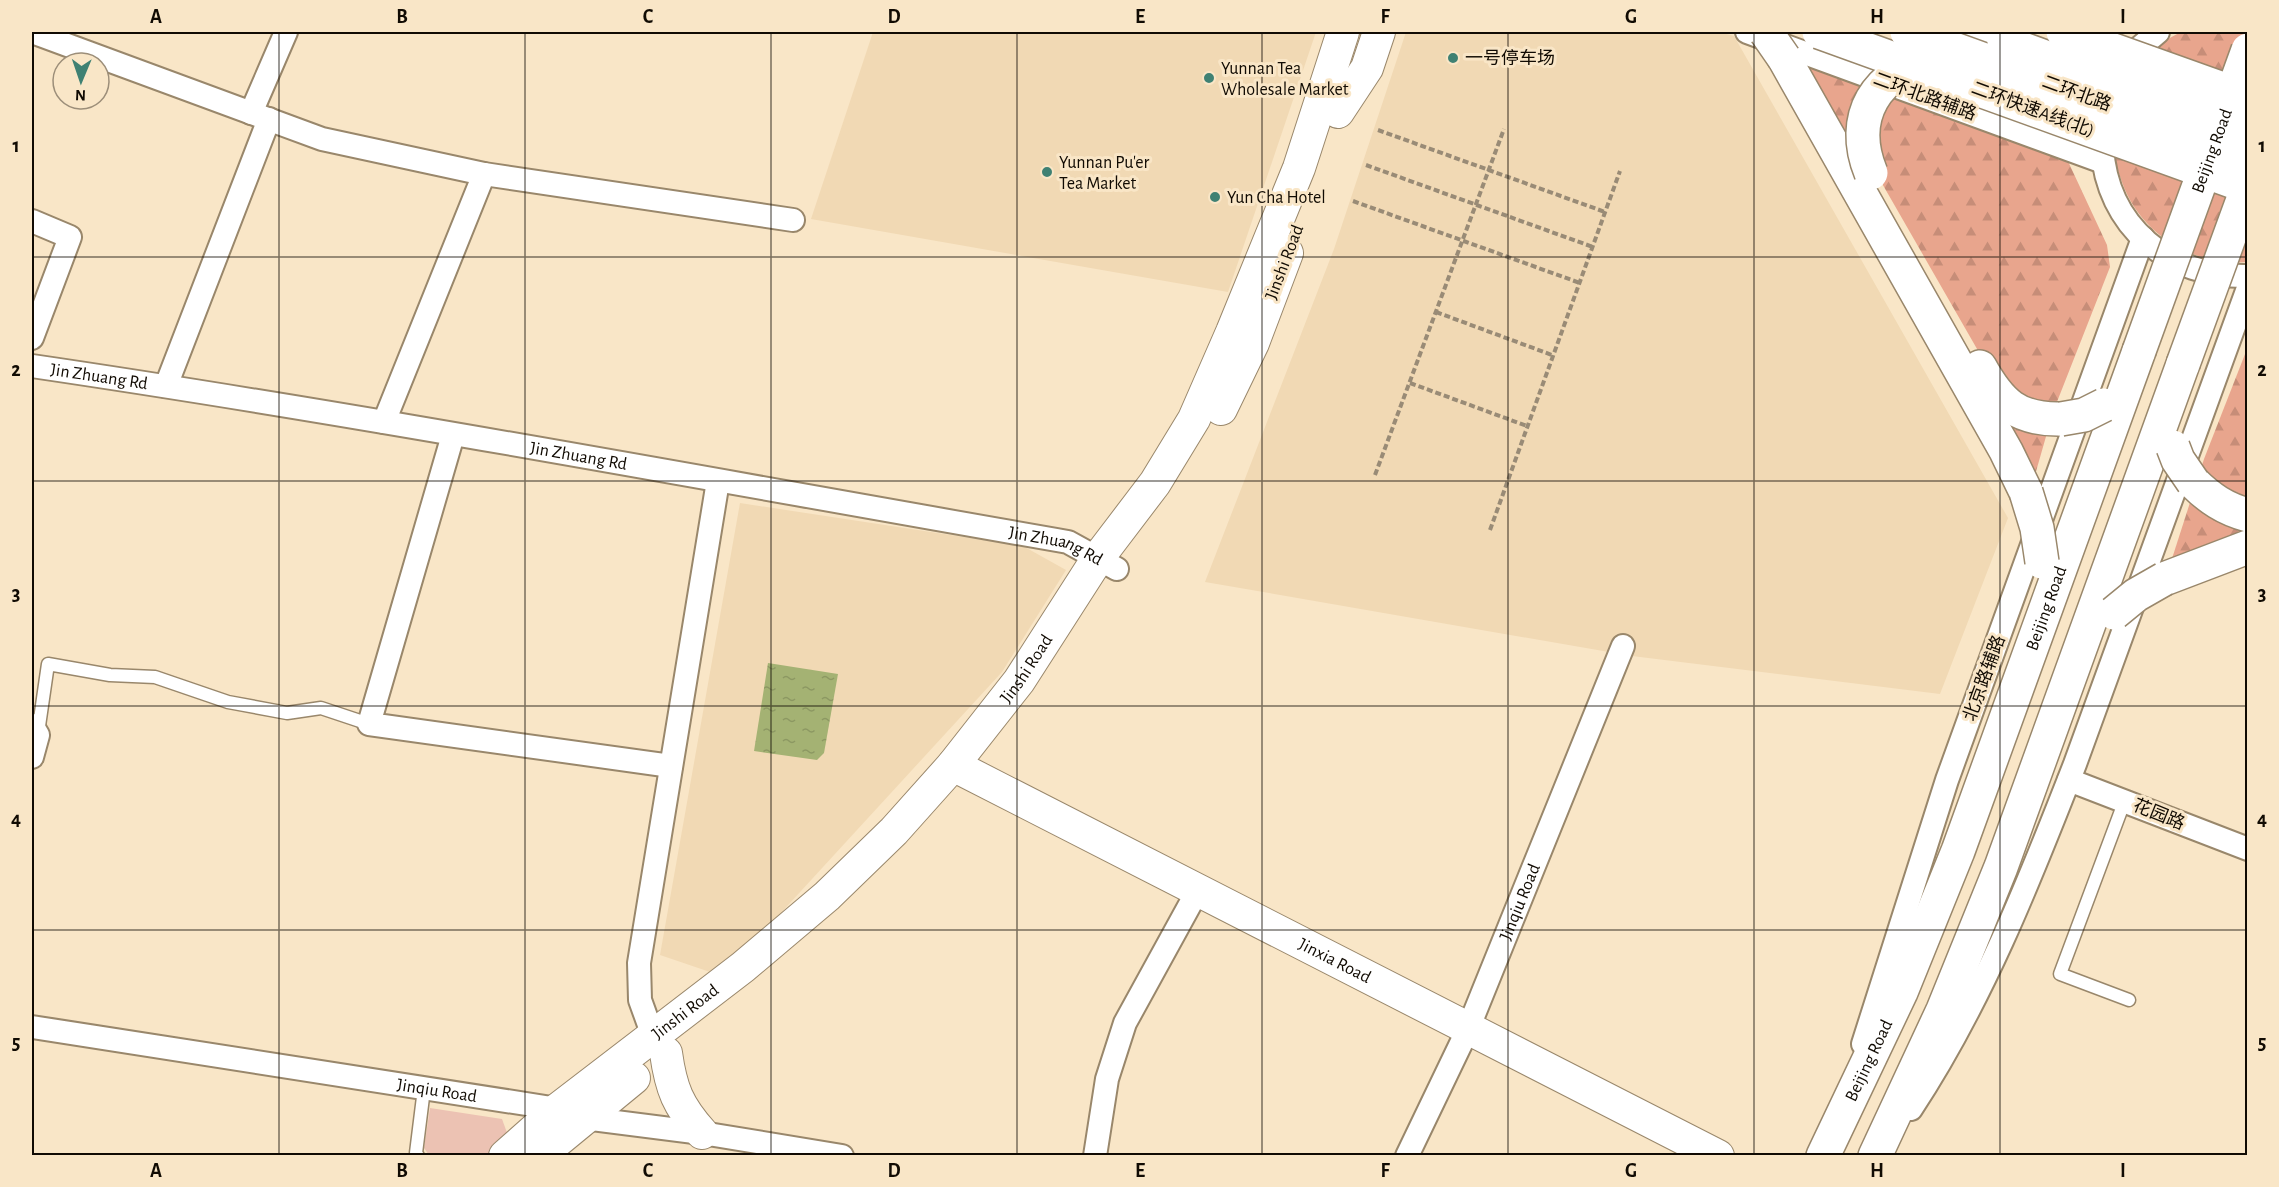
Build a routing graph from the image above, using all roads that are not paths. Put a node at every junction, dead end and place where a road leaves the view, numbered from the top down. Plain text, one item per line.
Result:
1 (32, 32) edge
2 (286, 32) edge
3 (1343, 32) edge
4 (1364, 32) edge
5 (1379, 32) edge
6 (1747, 32) edge
7 (1766, 32) edge
8 (1819, 32) edge
9 (1907, 32) edge
10 (2063, 32) edge
11 (2089, 32) edge
12 (2158, 32) edge
13 (1989, 42) edge
14 (2138, 49) junction
15 (2247, 50) edge
16 (2247, 98) edge
17 (1338, 112) junction
18 (260, 116) junction
19 (2247, 130) edge
20 (2247, 155) edge
21 (2103, 162) junction
22 (484, 174) junction
23 (2247, 187) edge
24 (793, 220) dead end
25 (32, 221) edge
26 (2143, 238) junction
27 (2247, 276) edge
28 (2247, 288) edge
29 (32, 338) edge
30 (2134, 363) junction
31 (32, 366) edge
32 (2178, 377) junction
33 (166, 386) junction
34 (384, 422) junction
35 (453, 435) junction
36 (718, 481) junction
37 (2247, 514) edge
38 (2247, 547) edge
39 (1108, 563) junction
40 (1623, 646) dead end
41 (2014, 696) junction
42 (2057, 712) junction
43 (369, 724) junction
44 (35, 730) edge
45 (32, 758) edge
46 (671, 766) junction
47 (963, 770) junction
48 (2069, 780) junction
49 (2125, 800) junction
50 (2247, 849) edge
51 (1198, 890) junction
52 (2129, 1000) dead end
53 (32, 1026) edge
54 (1468, 1029) junction
55 (659, 1045) junction
56 (423, 1089) junction
57 (571, 1114) junction
58 (1840, 1123) junction
59 (702, 1133) junction
60 (1878, 1149) edge
61 (418, 1155) edge
62 (505, 1155) edge
63 (539, 1155) edge
64 (842, 1155) edge
65 (1095, 1155) edge
66 (1407, 1155) edge
67 (1718, 1155) edge
68 (1823, 1155) edge

1 - 18 street
2 - 18 street
3 - 39 street, Jinshi Road
4 - 17 street, Jinshi Road
5 - 17 street
6 - 21 street, 二环北路辅路
7 - 41 main road, bridge
8 - 23 main road, 二环快速A线(北), bridge
9 - 13 main road, 二环北路, bridge
10 - 16 main road, bridge
11 - 14 street
12 - 14 street
13 - 19 main road, 二环北路, bridge
13 - 20 main road, 二环北路, bridge
13 - 30 main road, bridge
14 - 21 street
15 - 30 main road, Beijing Road, bridge
17 - 39 street, Jinshi Road
18 - 22 street
18 - 33 street
21 - 26 street
22 - 24 street
22 - 34 street
23 - 32 main road, bridge
25 - 29 street
26 - 27 street
26 - 58 street, 北京路辅路
28 - 48 street
30 - 41 main road, Beijing Road
31 - 33 street, Jin Zhuang Rd
32 - 37 main road, bridge
32 - 42 main road
33 - 34 street, Jin Zhuang Rd
34 - 35 street, Jin Zhuang Rd
35 - 36 street, Jin Zhuang Rd
35 - 43 street
36 - 39 street, Jin Zhuang Rd
36 - 46 street
38 - 42 main road, bridge
39 - 47 street, Jinshi Road
40 - 54 street, Jinqiu Road
41 - 58 main road, Beijing Road
42 - 60 main road
43 - 44 lane
43 - 46 street
44 - 45 street
46 - 55 street
47 - 51 street, Jinxia Road
47 - 55 street, Jinshi Road
48 - 49 street, 花园路
48 - 60 street
49 - 50 street, 花园路
49 - 52 lane
51 - 54 street, Jinxia Road
51 - 65 street
53 - 56 street, Jinqiu Road
54 - 66 street, Jinqiu Road
54 - 67 street, Jinxia Road
55 - 57 street, Jinshi Road
55 - 59 street
56 - 57 street, Jinqiu Road
56 - 61 lane
57 - 59 street, Jinqiu Road
57 - 62 street, Jinshi Road
57 - 63 street, Jinshi Road
58 - 68 main road, Beijing Road
59 - 64 street, Jinqiu Road

